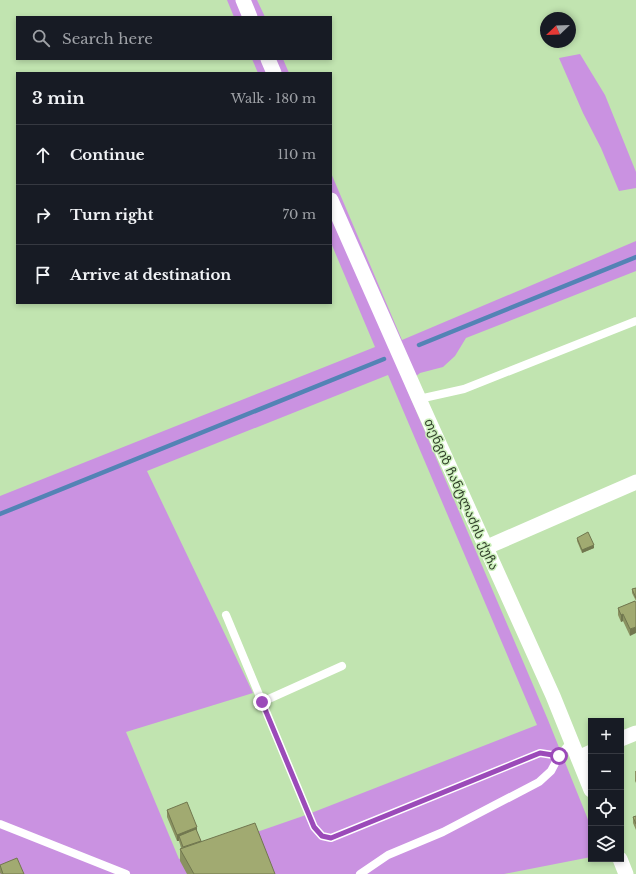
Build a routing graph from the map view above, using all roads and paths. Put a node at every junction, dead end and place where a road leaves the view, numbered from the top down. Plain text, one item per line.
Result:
1 (243, 0) edge
2 (250, 16) edge
3 (268, 60) edge
4 (274, 72) edge
5 (332, 202) edge
6 (636, 321) edge
7 (419, 399) junction
8 (636, 482) edge
9 (487, 547) junction
10 (226, 615) dead end
11 (342, 666) dead end
12 (262, 702) junction
13 (636, 732) edge
14 (624, 738) edge
15 (571, 742) junction
16 (584, 755) edge
17 (559, 756) junction
18 (588, 775) edge
19 (0, 824) edge
20 (621, 862) edge
21 (126, 874) edge
22 (360, 874) edge
23 (626, 874) edge

1 - 2 street
3 - 4 street
5 - 7 street, თენგიზ ჩანტლაძის ქუჩა
6 - 7 lane
7 - 9 street, თენგიზ ჩანტლაძის ქუჩა
8 - 9 street
9 - 15 street, თენგიზ ჩანტლაძის ქუჩა
10 - 12 lane
11 - 12 lane
12 - 17 lane
13 - 14 street
15 - 16 street, თენგიზ ჩანტლაძის ქუჩა
15 - 17 lane
16 - 18 street, თენგიზ ჩანტლაძის ქუჩა
17 - 22 lane
19 - 21 lane
20 - 23 street

